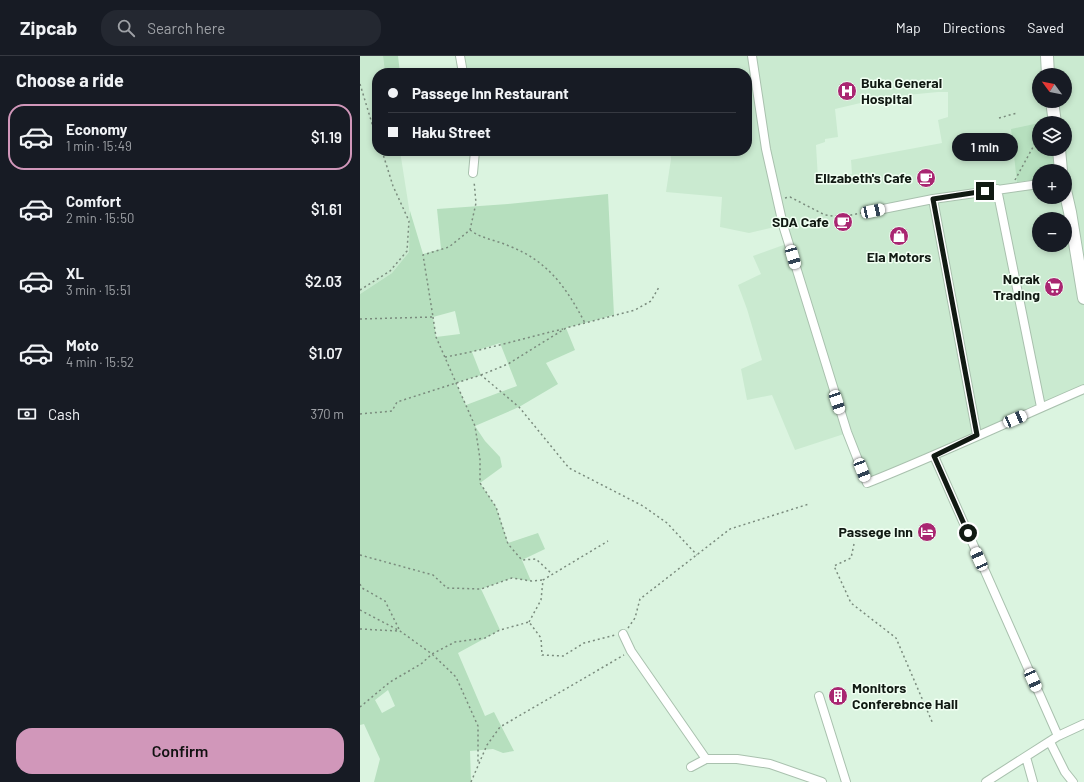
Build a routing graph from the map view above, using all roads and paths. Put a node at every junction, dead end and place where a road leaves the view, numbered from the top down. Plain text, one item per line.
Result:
1 (460, 56) edge
2 (752, 56) edge
3 (1047, 56) edge
4 (461, 68) edge
5 (1048, 68) edge
6 (360, 84) edge
7 (752, 89) edge
8 (756, 89) junction
9 (1017, 113) dead end
10 (999, 118) dead end
11 (372, 124) edge
12 (1032, 149) edge
13 (384, 156) edge
14 (475, 156) edge
15 (473, 173) joint
16 (1032, 185) edge
17 (1011, 187) junction
18 (997, 189) junction
19 (777, 199) junction
20 (933, 199) junction
21 (1068, 204) edge
22 (873, 211) joint
23 (470, 230) junction
24 (658, 287) dead end
25 (360, 290) edge
26 (1084, 298) edge
27 (433, 316) junction
28 (360, 319) edge
29 (585, 323) junction
30 (566, 328) junction
31 (444, 356) junction
32 (481, 375) junction
33 (456, 383) junction
34 (1084, 389) edge
35 (1041, 408) junction
36 (360, 414) edge
37 (977, 435) junction
38 (934, 456) junction
39 (809, 504) dead end
40 (608, 541) dead end
41 (854, 544) dead end
42 (360, 554) edge
43 (697, 555) junction
44 (552, 574) junction
45 (543, 580) junction
46 (360, 584) edge
47 (360, 610) edge
48 (529, 622) junction
49 (360, 629) edge
50 (400, 631) junction
51 (623, 634) junction
52 (631, 651) junction
53 (432, 654) junction
54 (819, 696) dead end
55 (360, 707) edge
56 (933, 724) dead end
57 (1084, 724) edge
58 (1058, 736) junction
59 (1050, 742) junction
60 (1026, 757) junction
61 (706, 760) junction
62 (478, 764) junction
63 (691, 767) dead end
64 (471, 782) edge
65 (822, 782) edge
66 (846, 782) edge
67 (986, 782) edge
68 (1033, 782) edge
69 (1072, 782) edge

1 - 4 street
2 - 8 street
3 - 5 main road
6 - 11 path
7 - 8 street
8 - 19 street
9 - 10 path
12 - 17 path
13 - 25 path
14 - 15 street
15 - 23 path
16 - 17 street
17 - 18 street
18 - 20 street
18 - 35 street
19 - 22 path
19 - 38 street
20 - 22 street
20 - 37 street
21 - 26 main road
23 - 27 path
23 - 29 path
24 - 29 path
27 - 28 path
27 - 31 path
29 - 30 path
30 - 31 path
30 - 32 path
31 - 33 path
32 - 33 path
32 - 43 path
33 - 36 path
33 - 44 path
34 - 35 street
35 - 37 street
37 - 38 street
38 - 58 street
39 - 43 path
40 - 44 path
41 - 56 path
42 - 45 path
43 - 51 path
44 - 45 path
45 - 48 path
46 - 50 path
47 - 50 path
48 - 51 path
48 - 53 path
49 - 50 path
50 - 53 path
51 - 52 street
52 - 61 street
52 - 62 path
53 - 55 path
53 - 62 path
54 - 66 street
57 - 58 street
58 - 59 street
59 - 60 street
59 - 69 street
60 - 67 street
60 - 68 street
61 - 63 street
61 - 65 street
62 - 64 path

